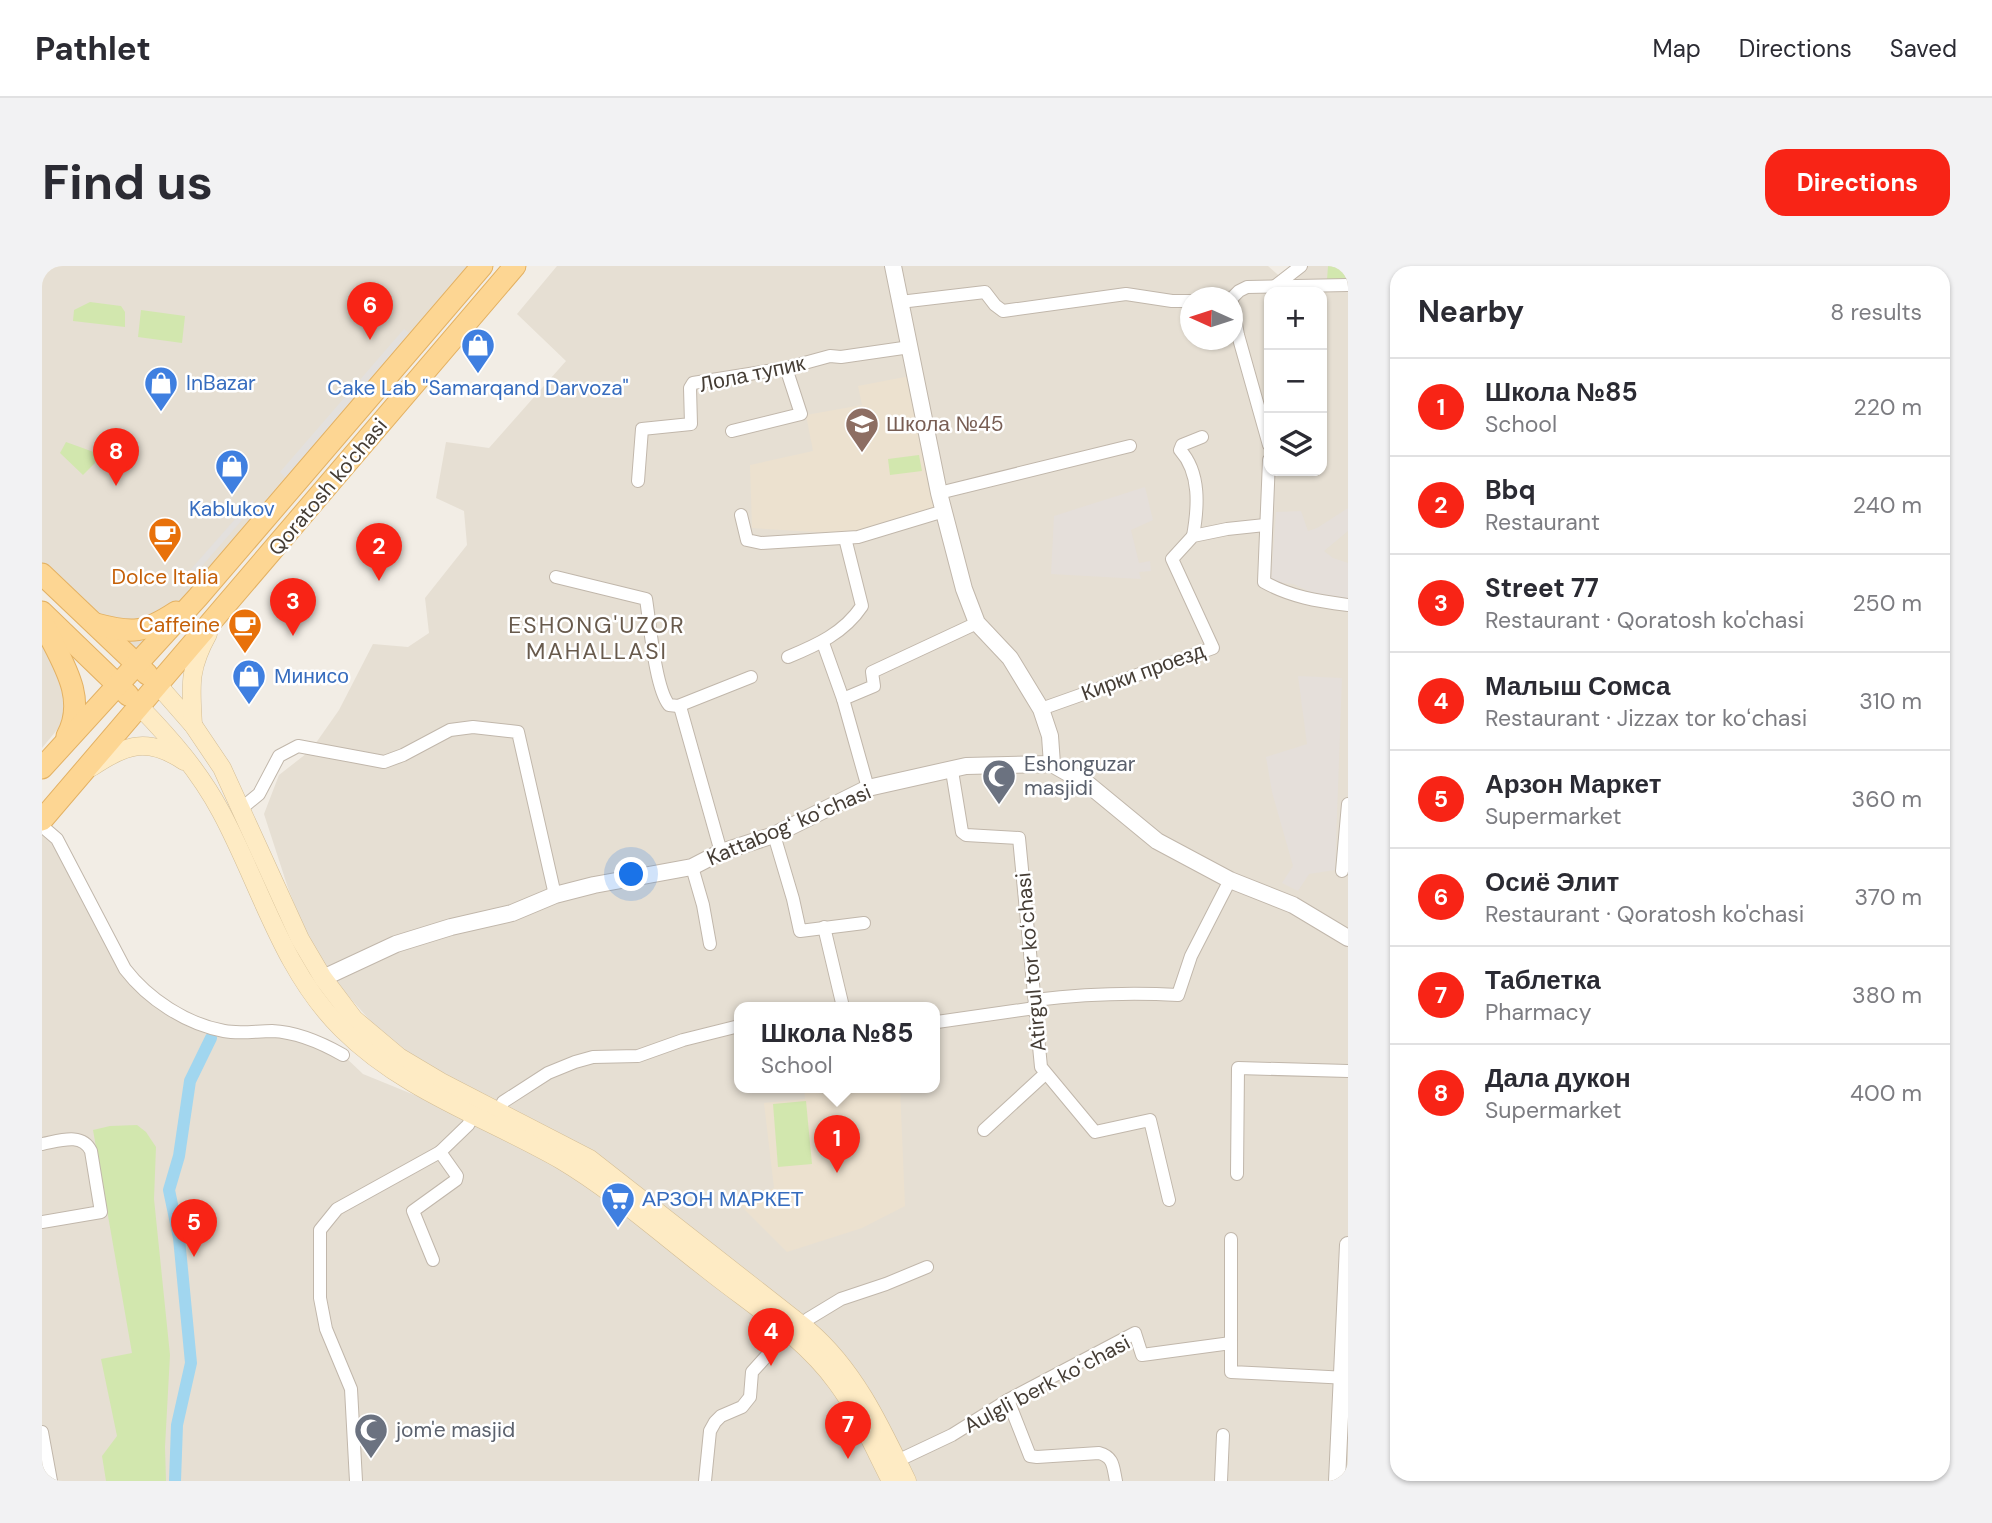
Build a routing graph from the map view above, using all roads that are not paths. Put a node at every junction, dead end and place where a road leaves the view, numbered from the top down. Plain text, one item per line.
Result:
1 (482, 266) edge
2 (515, 266) edge
3 (893, 266) edge
4 (1301, 266) edge
5 (1348, 285) edge
6 (1264, 287) edge
7 (1273, 287) joint
8 (1243, 288) edge
9 (1180, 301) edge
10 (900, 302) junction
11 (910, 347) junction
12 (1242, 350) edge
13 (786, 368) junction
14 (1264, 427) edge
15 (732, 430) dead end
16 (1202, 437) dead end
17 (1130, 446) dead end
18 (1268, 476) edge
19 (638, 481) dead end
20 (939, 494) junction
21 (274, 510) junction
22 (944, 511) junction
23 (741, 515) dead end
24 (1265, 525) junction
25 (1193, 536) junction
26 (845, 538) junction
27 (42, 574) edge
28 (556, 577) dead end
29 (198, 597) junction
30 (1348, 605) edge
31 (42, 612) edge
32 (218, 615) junction
33 (42, 621) edge
34 (94, 623) junction
35 (977, 623) junction
36 (822, 643) junction
37 (788, 657) dead end
38 (148, 675) junction
39 (751, 677) dead end
40 (128, 695) junction
41 (843, 699) junction
42 (678, 706) junction
43 (1041, 709) junction
44 (193, 725) junction
45 (63, 743) junction
46 (1052, 764) junction
47 (42, 768) edge
48 (952, 771) junction
49 (197, 772) junction
50 (81, 775) junction
51 (868, 788) junction
52 (42, 799) edge
53 (1348, 804) edge
54 (242, 808) junction
55 (42, 820) edge
56 (42, 826) edge
57 (774, 835) junction
58 (255, 837) junction
59 (237, 844) junction
60 (721, 852) junction
61 (692, 867) junction
62 (1342, 870) dead end
63 (1230, 880) junction
64 (555, 895) junction
65 (864, 923) dead end
66 (824, 927) junction
67 (1348, 939) edge
68 (710, 944) dead end
69 (323, 978) junction
70 (841, 1002) edge
71 (1035, 1004) junction
72 (940, 1021) edge
73 (734, 1027) edge
74 (343, 1055) dead end
75 (1348, 1071) edge
76 (1045, 1074) junction
77 (500, 1112) junction
78 (473, 1116) junction
79 (984, 1130) dead end
80 (42, 1144) edge
81 (440, 1152) junction
82 (1237, 1174) dead end
83 (627, 1197) junction
84 (1169, 1200) dead end
85 (42, 1222) edge
86 (1231, 1239) dead end
87 (1348, 1245) edge
88 (433, 1260) dead end
89 (927, 1267) dead end
90 (795, 1329) junction
91 (1231, 1343) junction
92 (1345, 1378) edge
93 (1008, 1400) junction
94 (42, 1432) edge
95 (1223, 1435) dead end
96 (898, 1461) junction
97 (51, 1481) edge
98 (356, 1481) edge
99 (705, 1481) edge
100 (891, 1481) edge
101 (907, 1481) edge
102 (1116, 1481) edge
103 (1222, 1481) edge
104 (1338, 1481) edge

1 - 21 main road, Qoratosh ko'chasi
2 - 32 main road, Qoratosh ko'chasi
3 - 10 street
4 - 7 street
5 - 7 street
6 - 8 street
9 - 10 street
10 - 11 street
11 - 13 street, Лола тупик
11 - 20 street
12 - 14 street
13 - 15 street
13 - 19 street, Лола тупик
16 - 25 street
17 - 20 street
18 - 24 street
20 - 22 street
21 - 29 main road, Qoratosh ko'chasi
21 - 38 main road
22 - 26 street
22 - 35 street
23 - 26 street
24 - 25 street
24 - 30 street
25 - 43 street, Кирки проезд
26 - 36 street
27 - 34 main road
28 - 42 street
29 - 34 main road
29 - 38 main road, Qoratosh ko'chasi
31 - 40 main road
32 - 38 main road, Qoratosh ko'chasi
32 - 44 main road
33 - 45 main road
34 - 38 main road
35 - 41 street
35 - 43 street
36 - 37 street
36 - 41 street
38 - 40 main road
38 - 40 main road, Qoratosh ko'chasi
38 - 44 main road
39 - 42 street
40 - 45 main road
40 - 49 main road
40 - 50 main road
40 - 52 main road
41 - 51 street
42 - 60 street
43 - 46 street
44 - 54 main road
45 - 47 main road
46 - 48 street, Kattabogʻ koʻchasi
46 - 63 street
48 - 51 street, Kattabogʻ koʻchasi
48 - 71 street, Atirgul tor koʻchasi
49 - 50 main road
49 - 59 main road
50 - 55 main road
51 - 57 street, Kattabogʻ koʻchasi
53 - 62 street
54 - 58 main road
54 - 64 street
56 - 74 street
57 - 60 street, Kattabogʻ koʻchasi
57 - 66 street
58 - 59 main road
58 - 69 main road
59 - 78 main road
60 - 61 street, Kattabogʻ koʻchasi
61 - 64 street, Kattabogʻ koʻchasi
61 - 68 street
63 - 67 street
63 - 71 street
64 - 69 street, Kattabogʻ koʻchasi
65 - 66 street
66 - 70 street
69 - 77 main road
71 - 72 street
71 - 76 street, Atirgul tor koʻchasi
73 - 77 street
75 - 82 street
76 - 79 street
76 - 84 street, Atirgul tor koʻchasi
77 - 83 main road
78 - 81 street
78 - 83 main road
80 - 85 street
81 - 88 street
81 - 98 street
83 - 90 main road
86 - 91 street
87 - 92 street
89 - 90 street
90 - 96 main road
90 - 99 street
90 - 100 main road
91 - 92 street
91 - 93 street, Aulgli berk koʻchasi
92 - 104 street
93 - 96 street, Aulgli berk koʻchasi
93 - 102 street
94 - 97 street
95 - 103 street
96 - 101 main road

